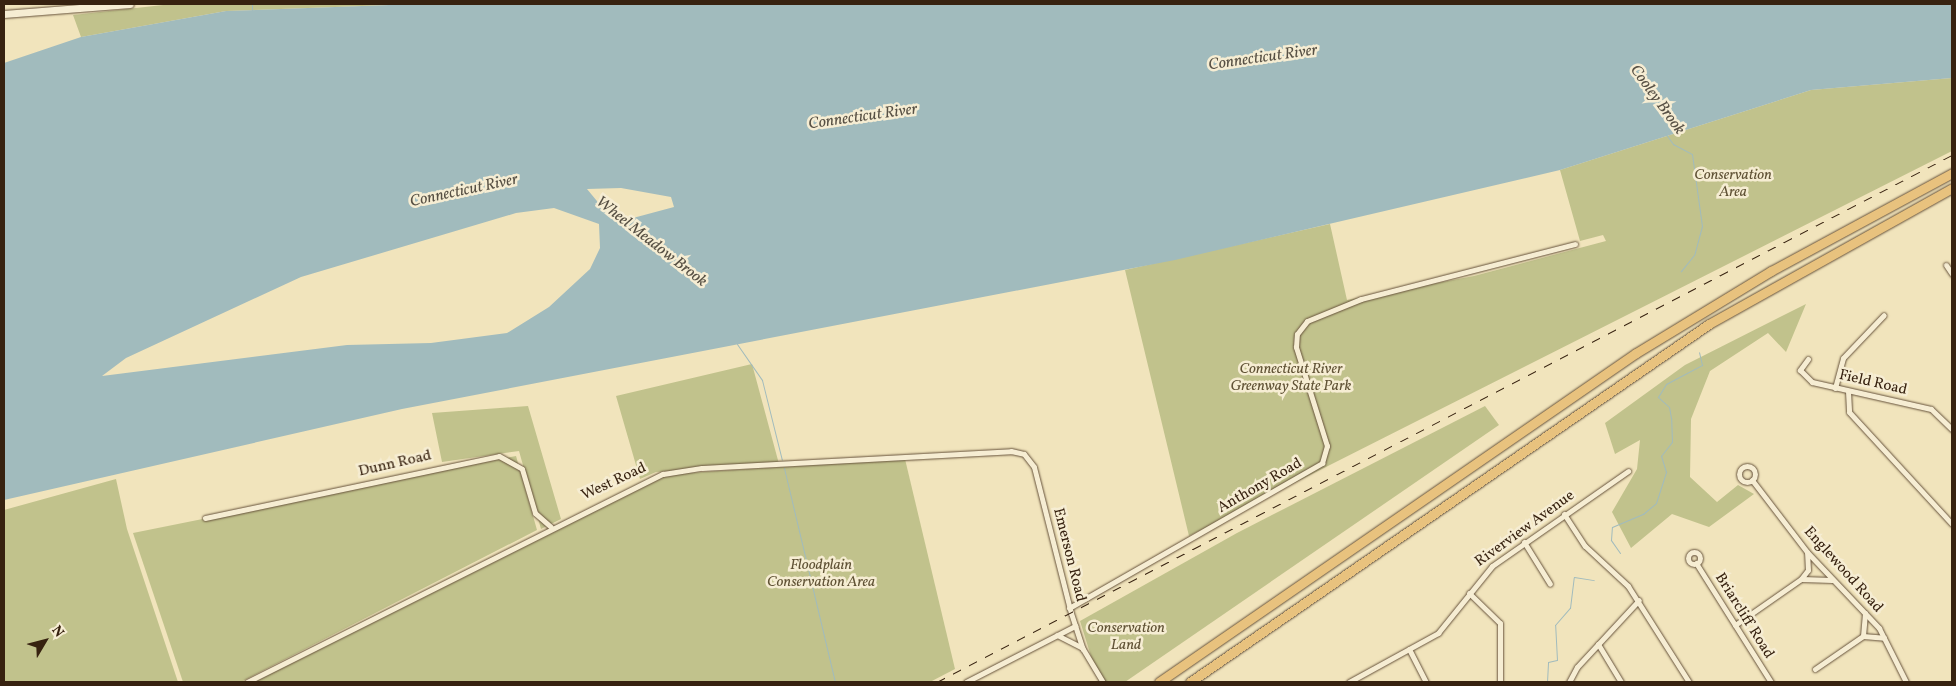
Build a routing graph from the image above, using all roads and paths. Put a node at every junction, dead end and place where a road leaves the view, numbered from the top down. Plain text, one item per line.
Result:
1 (130, 4) edge
2 (105, 6) edge
3 (4, 14) edge
4 (1952, 174) edge
5 (1952, 188) edge
6 (1575, 244) dead end
7 (1946, 265) dead end
8 (1952, 274) edge
9 (1884, 315) dead end
10 (1808, 359) dead end
11 (1835, 388) junction
12 (1848, 391) junction
13 (1952, 429) edge
14 (1029, 458) joint
15 (1628, 471) dead end
16 (1752, 480) dead end
17 (1564, 514) junction
18 (205, 518) dead end
19 (1952, 524) edge
20 (551, 527) junction
21 (1524, 542) junction
22 (1807, 552) junction
23 (1696, 563) dead end
24 (1801, 579) junction
25 (1836, 582) junction
26 (1550, 584) dead end
27 (1469, 593) junction
28 (1639, 600) junction
29 (1069, 608) junction
30 (1865, 610) junction
31 (1735, 625) junction
32 (1075, 626) junction
33 (1057, 635) junction
34 (1863, 636) junction
35 (1886, 638) junction
36 (1598, 644) junction
37 (1083, 649) junction
38 (1409, 649) junction
39 (1816, 669) dead end
40 (246, 682) edge
41 (966, 682) edge
42 (1103, 682) edge
43 (1159, 682) edge
44 (1190, 682) edge
45 (1349, 682) edge
46 (1426, 682) edge
47 (1500, 682) edge
48 (1569, 682) edge
49 (1621, 682) edge
50 (1689, 682) edge
51 (1771, 682) edge
52 (1906, 682) edge

1 - 2 street
2 - 3 street
4 - 43 highway
5 - 44 highway
6 - 29 street, Anthony Road
7 - 8 street
9 - 11 street
10 - 11 street, Field Road
11 - 12 street, Field Road
12 - 13 street, Field Road
12 - 19 street
14 - 20 street, West Road
14 - 29 street, Emerson Road
15 - 17 street, Riverview Avenue
16 - 22 street, Englewood Road
17 - 21 street, Riverview Avenue
17 - 28 street
18 - 20 street, Dunn Road
20 - 40 street, West Road
21 - 26 street
21 - 27 street, Riverview Avenue
22 - 24 street
22 - 25 street, Englewood Road
23 - 31 street, Briarcliff Road
24 - 25 street
24 - 31 street
25 - 30 street, Englewood Road
27 - 38 street, Riverview Avenue
27 - 47 street
28 - 36 street
28 - 50 street
29 - 32 street, Emerson Road
30 - 34 street
30 - 35 street, Englewood Road
31 - 51 street, Briarcliff Road
32 - 33 street
32 - 37 street, Emerson Road
33 - 37 street
33 - 41 street
34 - 35 street
34 - 39 street
35 - 52 street, Englewood Road
36 - 48 street
36 - 49 street
37 - 42 street, Emerson Road
38 - 45 street, Riverview Avenue
38 - 46 street

